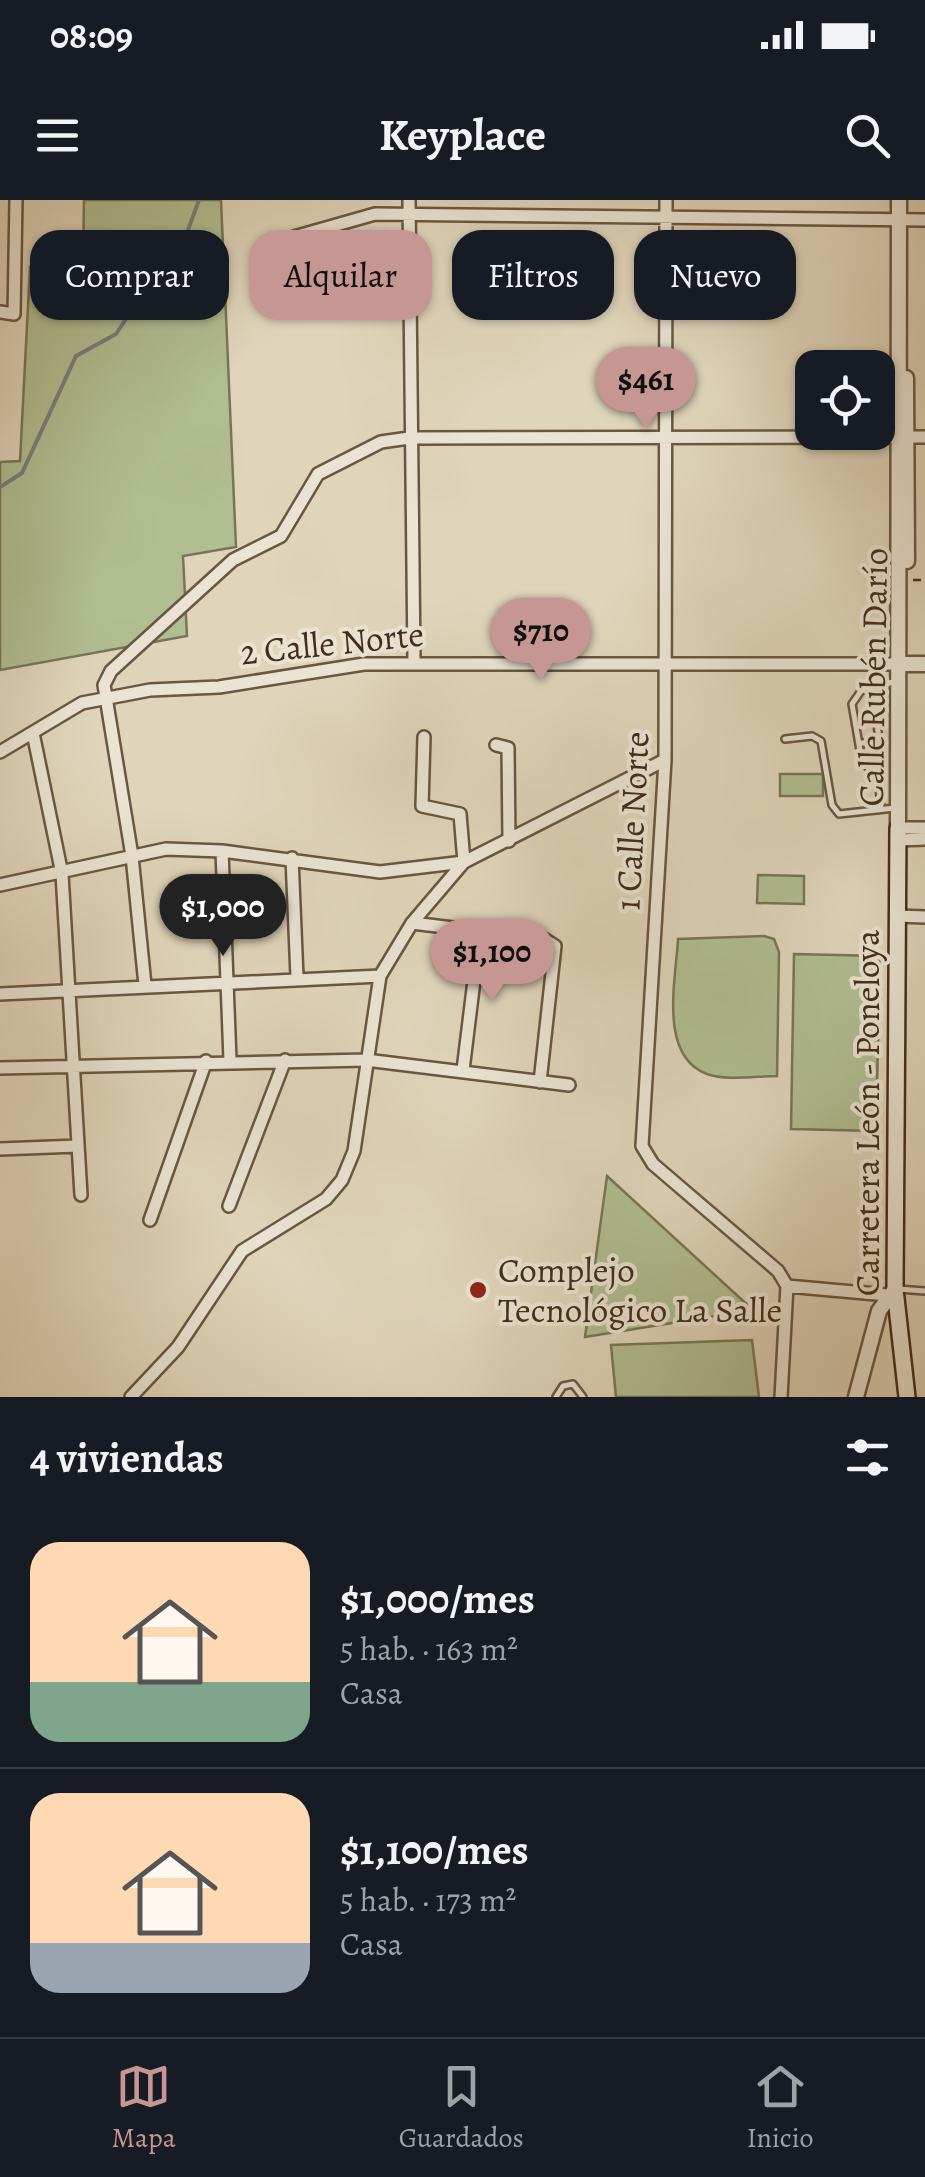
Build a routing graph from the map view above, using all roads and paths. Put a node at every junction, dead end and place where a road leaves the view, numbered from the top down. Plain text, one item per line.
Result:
1 (16, 200) edge
2 (409, 200) edge
3 (666, 200) edge
4 (900, 212) edge
5 (408, 215) junction
6 (666, 215) junction
7 (925, 220) edge
8 (317, 230) edge
9 (0, 312) edge
10 (902, 437) junction
11 (925, 437) edge
12 (408, 438) junction
13 (667, 440) junction
14 (925, 580) edge
15 (902, 581) junction
16 (414, 660) junction
17 (667, 663) junction
18 (901, 664) junction
19 (925, 664) edge
20 (896, 682) junction
21 (874, 688) junction
22 (107, 697) junction
23 (34, 733) junction
24 (424, 736) dead end
25 (785, 739) dead end
26 (879, 742) junction
27 (858, 743) junction
28 (496, 745) dead end
29 (0, 752) edge
30 (665, 760) junction
31 (875, 775) junction
32 (888, 808) junction
33 (925, 828) edge
34 (898, 834) junction
35 (925, 839) edge
36 (508, 841) junction
37 (222, 851) junction
38 (132, 856) junction
39 (292, 858) junction
40 (464, 862) junction
41 (62, 874) junction
42 (0, 885) edge
43 (897, 916) junction
44 (925, 916) edge
45 (412, 923) junction
46 (480, 932) junction
47 (380, 976) junction
48 (298, 977) junction
49 (227, 980) junction
50 (146, 985) junction
51 (68, 991) junction
52 (0, 994) edge
53 (230, 1060) junction
54 (285, 1060) junction
55 (366, 1060) junction
56 (206, 1061) junction
57 (72, 1067) junction
58 (0, 1068) edge
59 (464, 1070) junction
60 (540, 1082) junction
61 (569, 1085) dead end
62 (77, 1146) junction
63 (0, 1148) edge
64 (80, 1195) dead end
65 (229, 1206) dead end
66 (150, 1220) dead end
67 (788, 1286) junction
68 (925, 1291) edge
69 (891, 1292) junction
70 (131, 1397) edge
71 (556, 1397) edge
72 (584, 1397) edge
73 (781, 1397) edge
74 (856, 1397) edge
75 (907, 1397) edge

1 - 9 street
2 - 5 street
3 - 6 street, 1 Calle Norte
4 - 6 street
4 - 7 street
4 - 10 street, Calle Rubén Darío
5 - 6 street
5 - 8 street
5 - 12 street
6 - 13 street, 1 Calle Norte
10 - 11 street
10 - 13 street
10 - 15 street, Calle Rubén Darío
12 - 13 street
12 - 16 street
12 - 22 street
13 - 17 street, 1 Calle Norte
14 - 15 path
15 - 18 street, Calle Rubén Darío
16 - 17 street, 2 Calle Norte
16 - 22 street, 2 Calle Norte
17 - 18 street, 2 Calle Norte
17 - 30 street, 1 Calle Norte
18 - 19 street, 2 Calle Norte
18 - 20 street, Calle Rubén Darío
18 - 34 street, Calle Rubén Darío
20 - 21 lane
20 - 32 street, Calle Rubén Darío
21 - 26 lane
21 - 27 lane
22 - 23 street, 2 Calle Norte
22 - 38 street
23 - 29 street, 2 Calle Norte
23 - 41 street
24 - 40 street
25 - 32 lane
26 - 27 lane
26 - 31 lane
27 - 31 lane
28 - 36 street
30 - 36 street
30 - 67 street, 1 Calle Norte
31 - 32 lane
32 - 34 street, Calle Rubén Darío
33 - 34 street
34 - 35 street
34 - 43 main road, Carretera León - Poneloya
36 - 40 street
37 - 38 street
37 - 39 street
37 - 49 street
38 - 41 street
38 - 50 street
39 - 40 street
39 - 48 street
40 - 45 street
41 - 42 street
41 - 51 street
43 - 44 street
43 - 69 main road, Carretera León - Poneloya
45 - 46 street
45 - 47 street
46 - 59 street
46 - 60 street
47 - 48 street
47 - 55 street
48 - 49 street
49 - 50 street
49 - 53 street
50 - 51 street
51 - 52 street
51 - 57 street
53 - 54 street
53 - 56 street
54 - 55 street
54 - 65 street
55 - 59 street
55 - 70 street
56 - 57 street
56 - 66 street
57 - 58 street
57 - 62 street
59 - 60 street
60 - 61 street
62 - 63 street
62 - 64 street
67 - 69 street
67 - 73 street
68 - 69 lane
69 - 74 street
69 - 75 main road, Carretera León - Poneloya
71 - 72 lane

